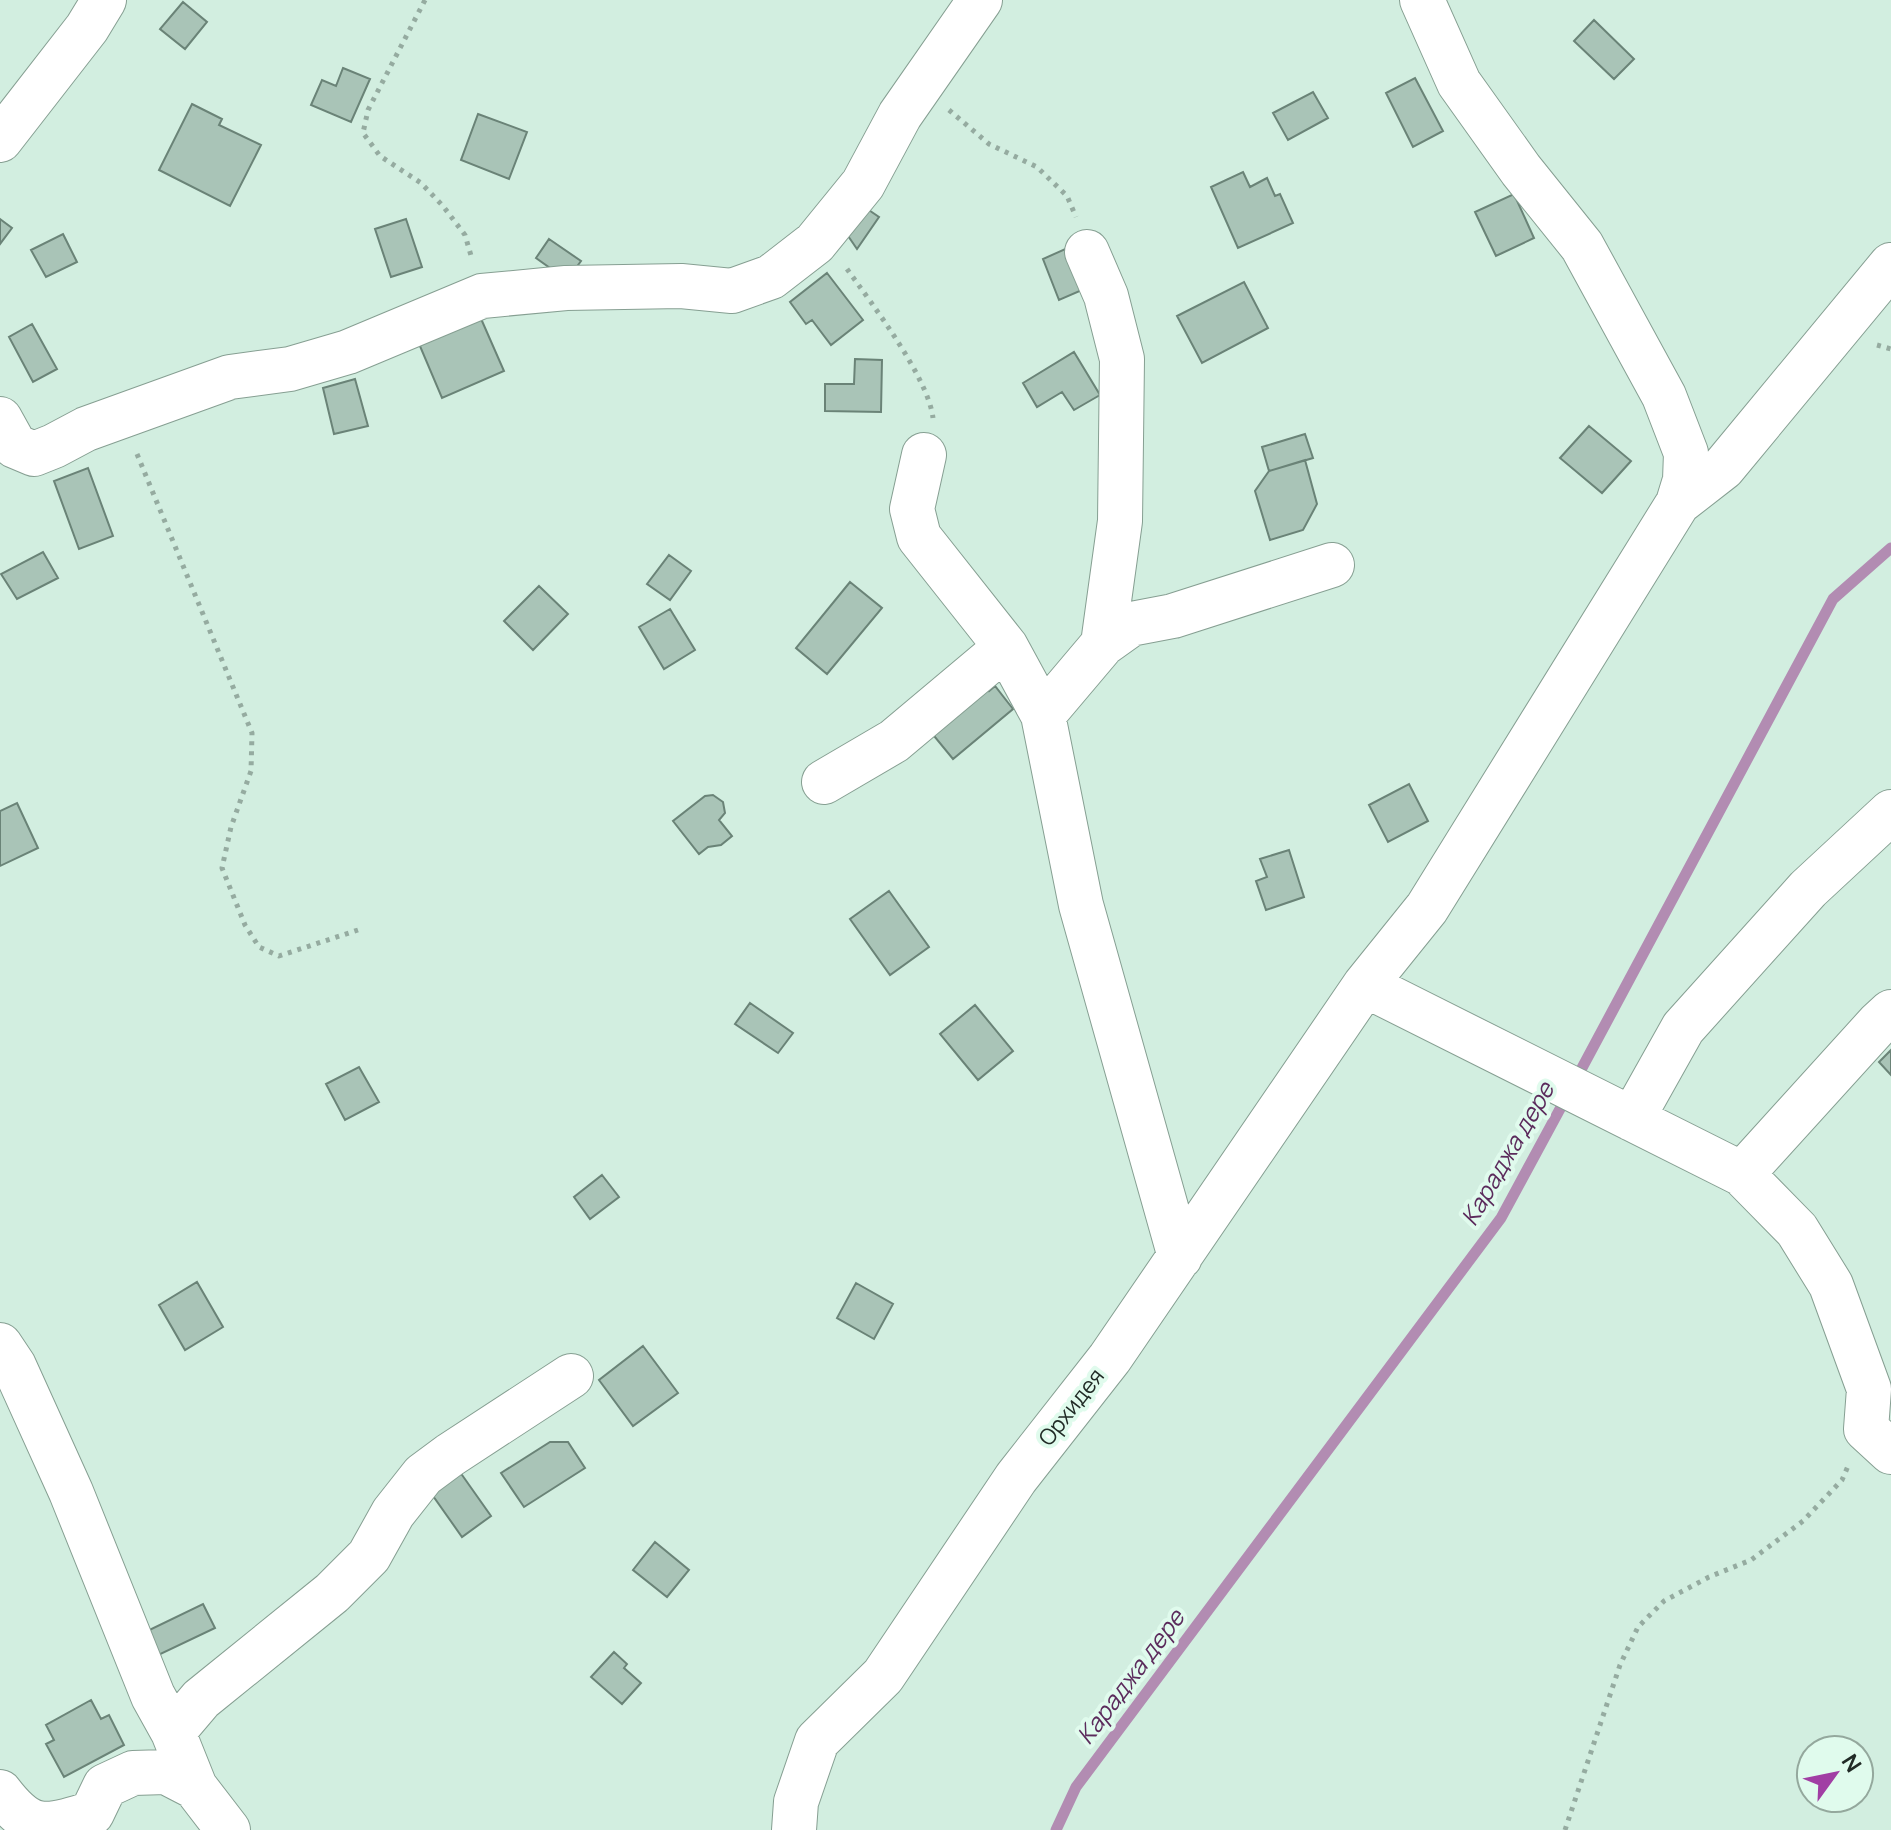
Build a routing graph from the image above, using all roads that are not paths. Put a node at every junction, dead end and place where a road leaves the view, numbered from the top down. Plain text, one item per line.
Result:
1 (104, 0) edge
2 (980, 0) edge
3 (1422, 0) edge
4 (0, 140) edge
5 (1087, 252) road end
6 (1891, 265) edge
7 (0, 419) edge
8 (924, 455) road end
9 (1678, 503) junction
10 (1332, 565) dead end
11 (1103, 644) junction
12 (1006, 647) junction
13 (1043, 715) junction
14 (824, 782) dead end
15 (1891, 812) edge
16 (1365, 985) junction
17 (1891, 1012) edge
18 (1632, 1119) junction
19 (1742, 1174) junction
20 (1180, 1257) junction
21 (0, 1345) edge
22 (571, 1376) dead end
23 (1878, 1441) edge
24 (173, 1732) junction
25 (195, 1787) junction
26 (0, 1792) edge
27 (228, 1830) edge
28 (794, 1830) edge

1 - 4 street
2 - 7 street
3 - 9 street
5 - 11 street
6 - 9 street
8 - 12 street
9 - 16 street, Орхидея
10 - 11 street
11 - 13 street
12 - 13 street
12 - 14 street
13 - 20 street
15 - 18 street
16 - 18 street
16 - 20 street, Орхидея
17 - 19 street
18 - 19 street
19 - 23 street
20 - 28 street, Орхидея
21 - 24 street
22 - 24 street
24 - 25 street
25 - 26 street
25 - 27 street

